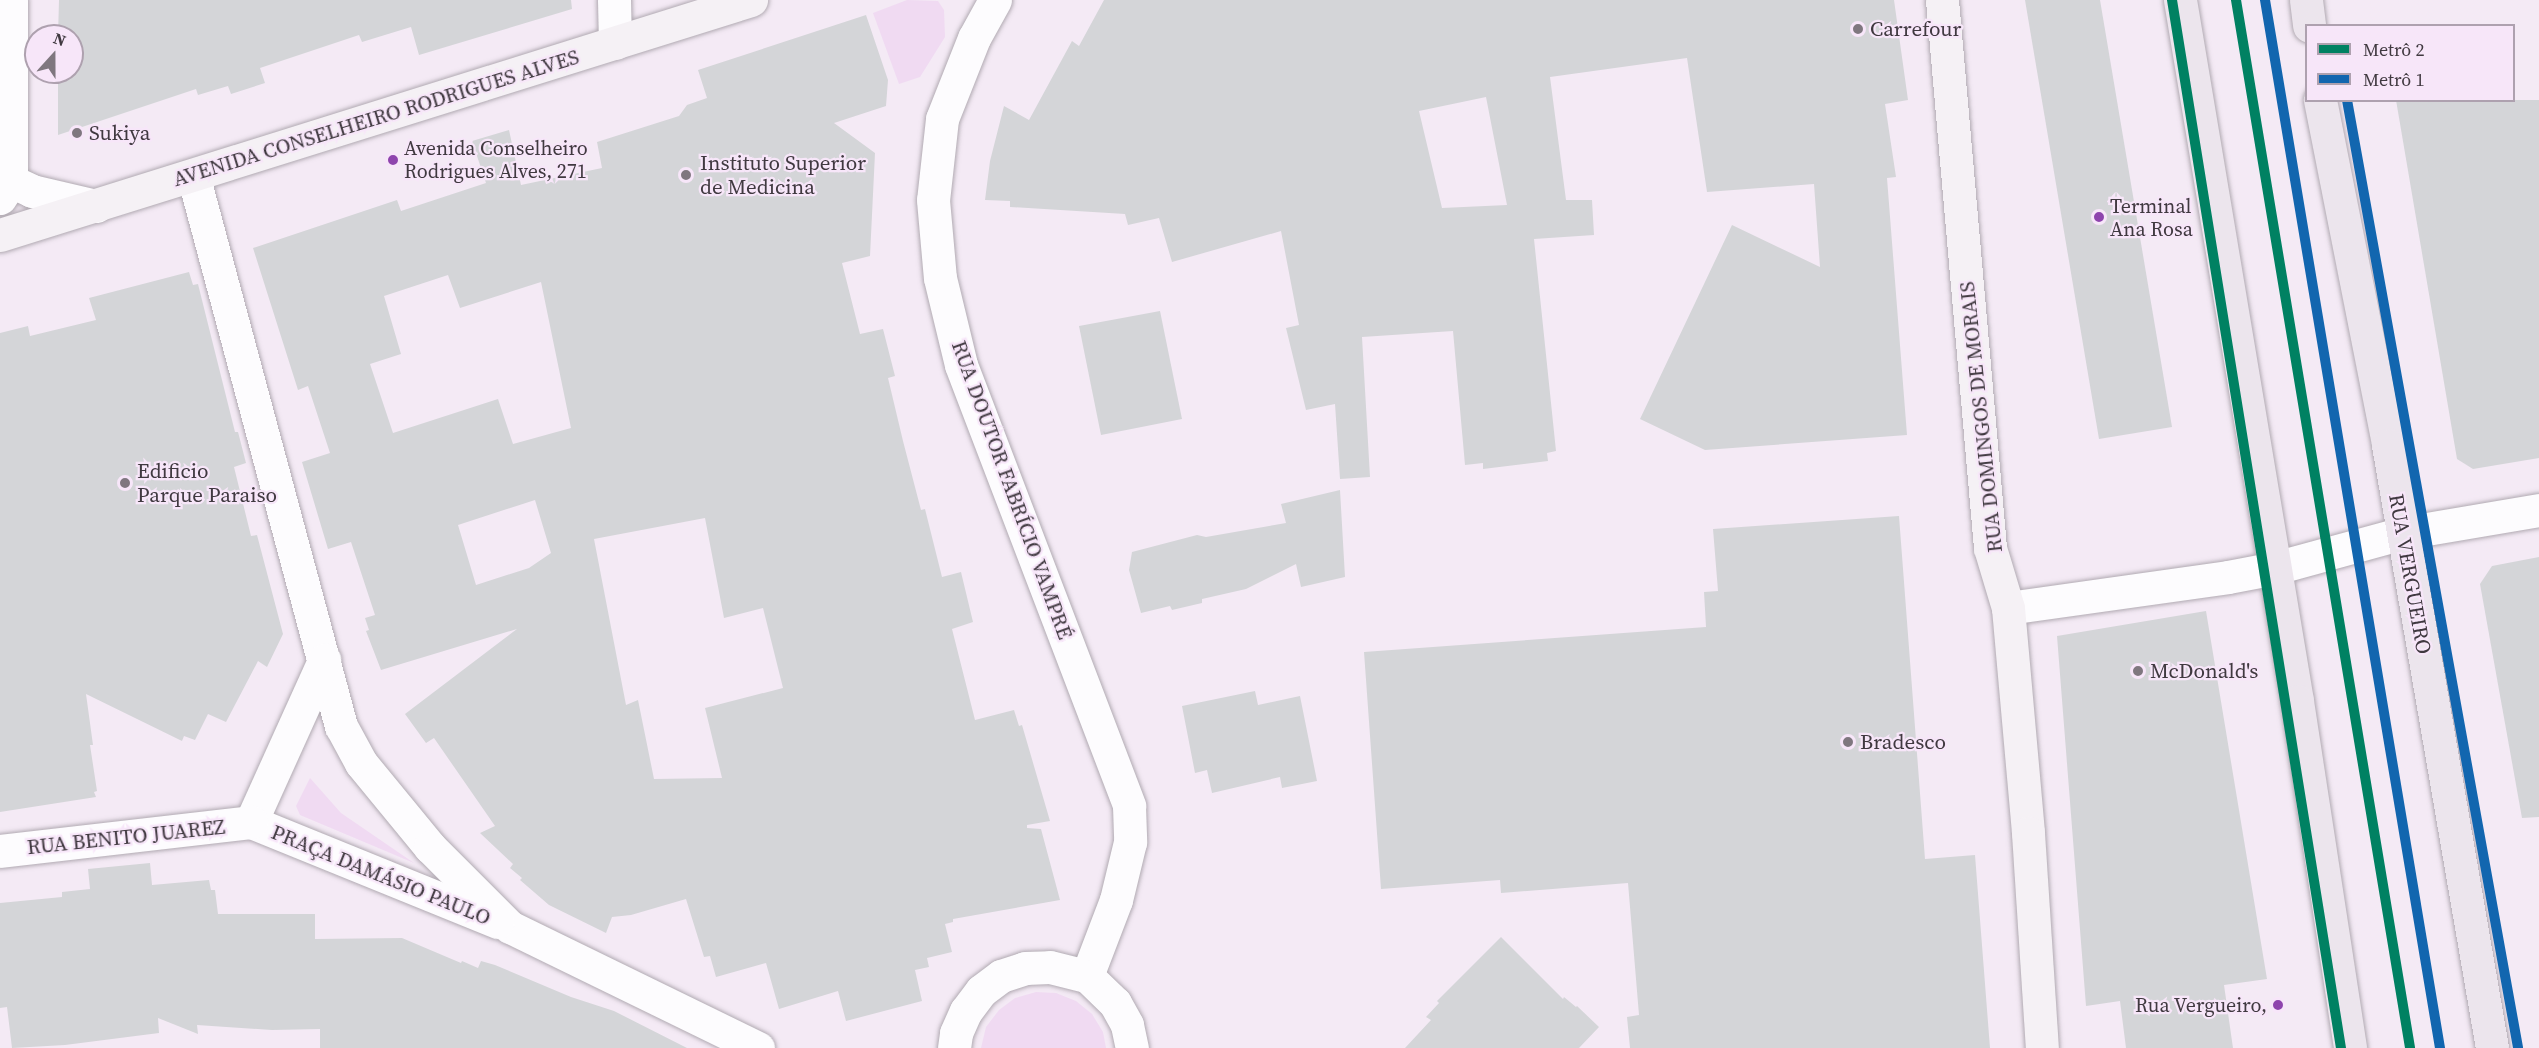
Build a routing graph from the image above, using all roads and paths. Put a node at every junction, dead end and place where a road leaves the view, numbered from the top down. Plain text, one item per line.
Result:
1 (11, 0) edge
2 (614, 0) edge
3 (751, 0) edge
4 (995, 0) edge
5 (1942, 0) edge
6 (2180, 0) edge
7 (2306, 0) edge
8 (2309, 24) edge
9 (615, 43) junction
10 (2320, 102) edge
11 (193, 176) junction
12 (6, 189) edge
13 (96, 206) junction
14 (0, 235) edge
15 (2539, 510) edge
16 (2403, 533) junction
17 (2275, 568) junction
18 (2008, 608) junction
19 (324, 660) junction
20 (252, 822) junction
21 (0, 851) edge
22 (510, 927) junction
23 (1087, 976) junction
24 (758, 1048) edge
25 (954, 1048) edge
26 (1132, 1048) edge
27 (2042, 1048) edge
28 (2350, 1048) edge
29 (2493, 1048) edge

1 - 12 street
2 - 9 street
3 - 9 street, AVENIDA CONSELHEIRO RODRIGUES ALVES
4 - 23 street, RUA DOUTOR FABRÍCIO VAMPRÉ
5 - 18 street, RUA DOMINGOS DE MORAIS
6 - 17 main road
7 - 8 main road
9 - 11 street, AVENIDA CONSELHEIRO RODRIGUES ALVES
10 - 16 main road, RUA VERGUEIRO
11 - 13 street, AVENIDA CONSELHEIRO RODRIGUES ALVES
11 - 19 street
12 - 13 street
13 - 14 street, AVENIDA CONSELHEIRO RODRIGUES ALVES
15 - 16 street
16 - 17 street
16 - 29 main road, RUA VERGUEIRO
17 - 18 street
17 - 28 main road
18 - 27 street, RUA DOMINGOS DE MORAIS
19 - 20 street
19 - 22 street
20 - 21 street, RUA BENITO JUAREZ
20 - 22 street, PRAÇA DAMÁSIO PAULO
22 - 24 street
23 - 25 street
23 - 26 street

